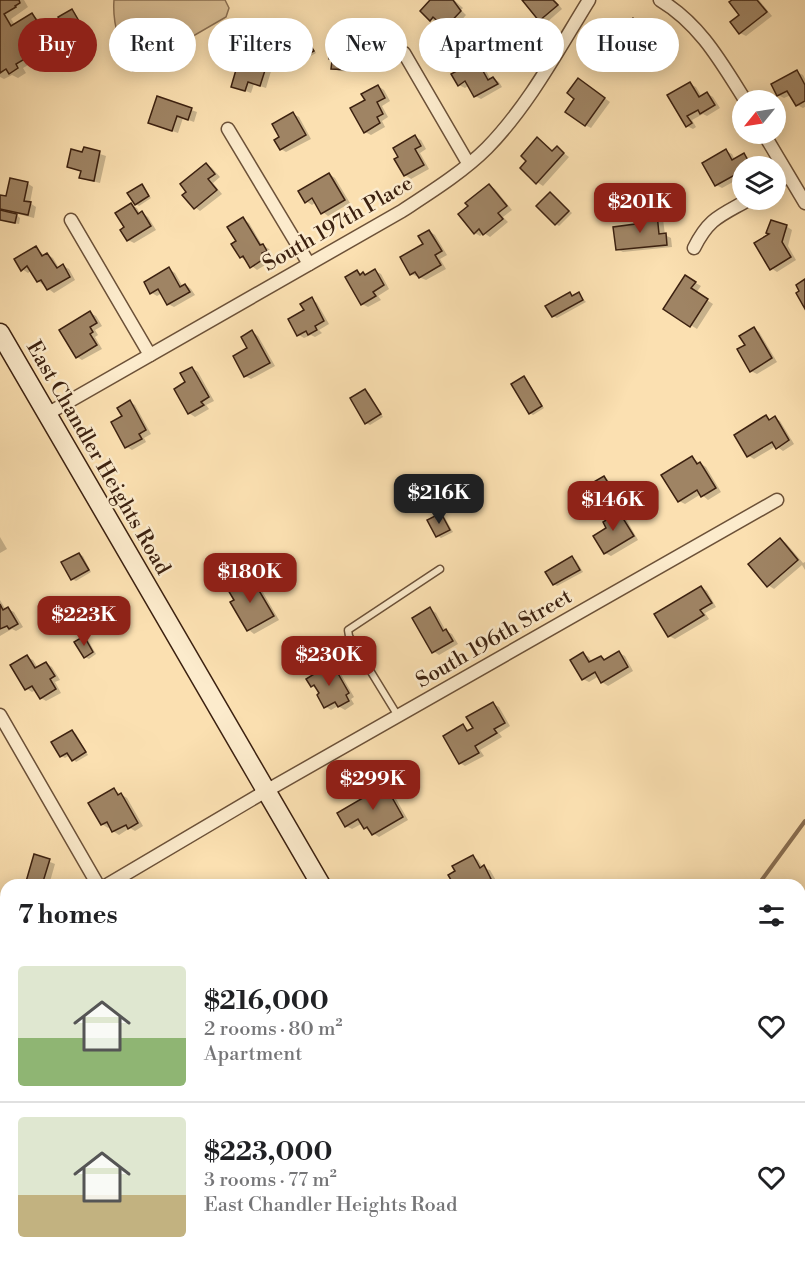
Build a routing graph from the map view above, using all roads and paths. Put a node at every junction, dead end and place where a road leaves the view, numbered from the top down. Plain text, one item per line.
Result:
1 (589, 0) edge
2 (660, 0) edge
3 (407, 58) edge
4 (739, 90) edge
5 (228, 129) dead end
6 (770, 144) edge
7 (468, 163) junction
8 (788, 176) joint
9 (805, 203) edge
10 (732, 209) edge
11 (71, 220) dead end
12 (694, 248) dead end
13 (309, 264) junction
14 (0, 333) edge
15 (150, 356) junction
16 (47, 414) junction
17 (777, 500) dead end
18 (440, 569) dead end
19 (0, 715) edge
20 (398, 716) junction
21 (266, 791) junction
22 (95, 879) edge
23 (116, 879) edge
24 (317, 879) edge

1 - 7 street, South 197th Place
2 - 4 street
3 - 7 street
5 - 13 street
6 - 8 street
7 - 13 street, South 197th Place
8 - 9 street
10 - 12 street
11 - 15 street
13 - 15 street, South 197th Place
14 - 16 main road, East Chandler Heights Road
15 - 16 street, South 197th Place
16 - 21 main road, East Chandler Heights Road
17 - 20 street, South 196th Street
18 - 20 lane
19 - 22 street
20 - 21 street, South 196th Street
21 - 23 street, South 196th Street
21 - 24 main road, East Chandler Heights Road

